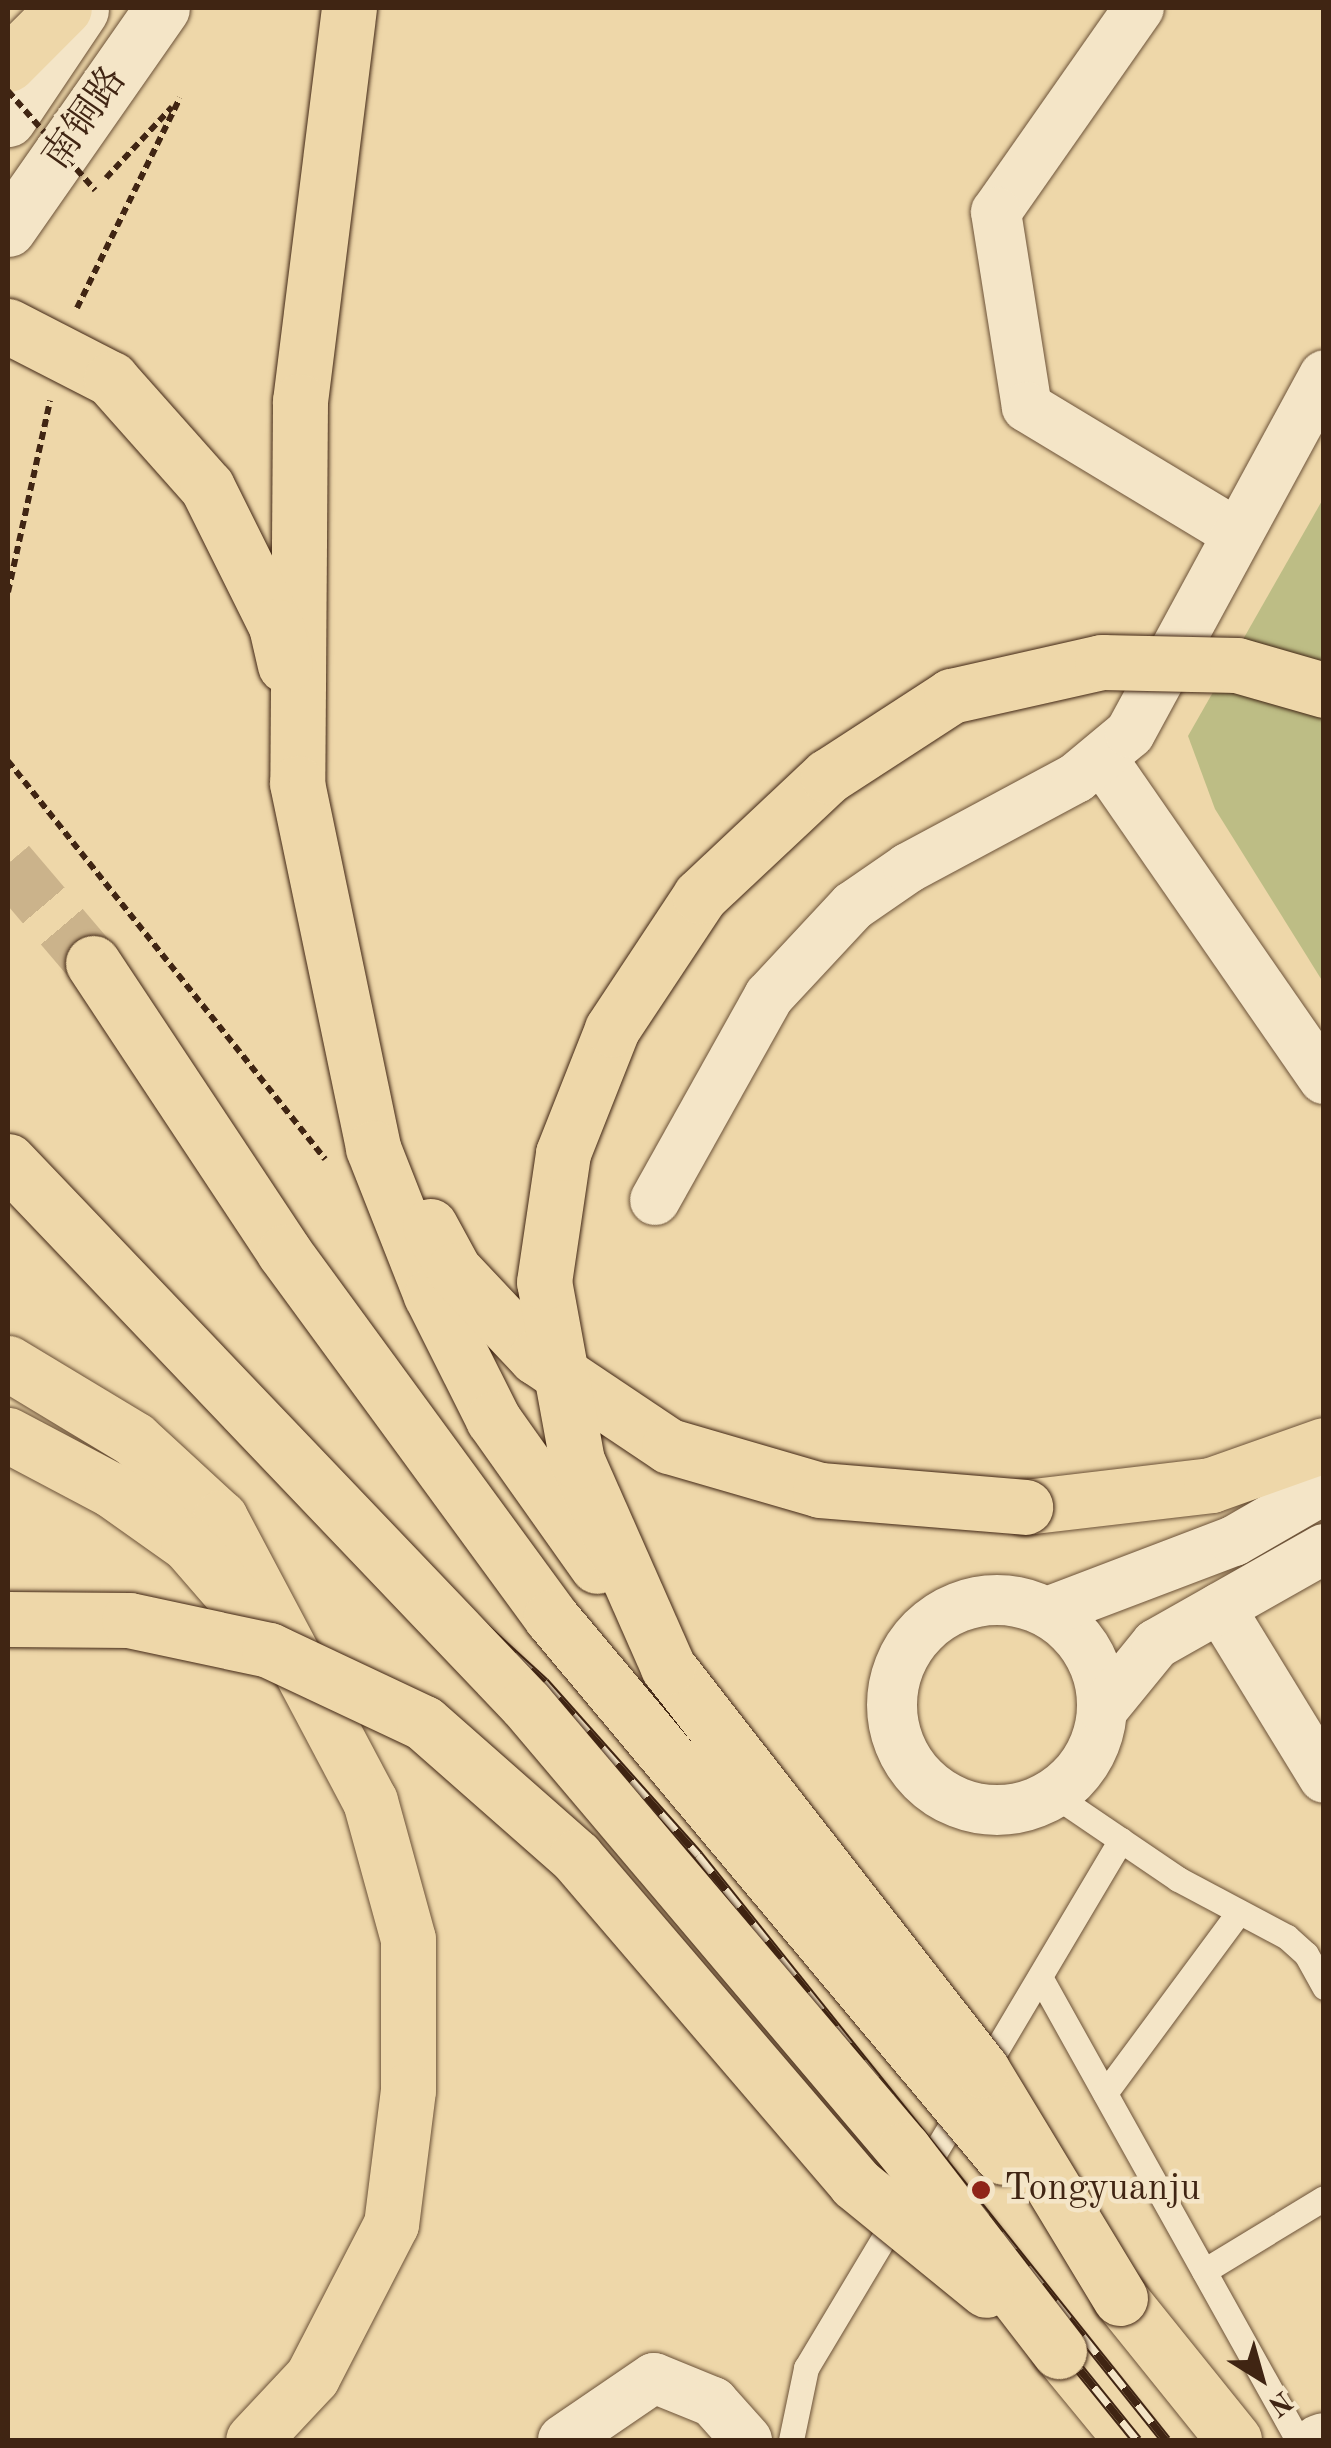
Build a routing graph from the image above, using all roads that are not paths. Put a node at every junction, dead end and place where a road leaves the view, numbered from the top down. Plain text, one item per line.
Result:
1 (64, 8) edge
2 (83, 8) edge
3 (162, 8) edge
4 (349, 8) edge
5 (1139, 8) edge
6 (8, 64) edge
7 (8, 119) edge
8 (8, 228) edge
9 (8, 326) edge
10 (1324, 375) edge
11 (1234, 532) junction
12 (1324, 690) edge
13 (1103, 760) junction
14 (93, 963) tunnel mouth
15 (1324, 1079) edge
16 (8, 1161) edge
17 (655, 1200) dead end
18 (8, 1363) edge
19 (8, 1435) edge
20 (1324, 1446) edge
21 (1324, 1489) edge
22 (1324, 1549) edge
23 (1220, 1608) junction
24 (1047, 1612) junction
25 (8, 1619) edge
26 (668, 1667) junction
27 (296, 1669) junction
28 (1103, 1709) junction
29 (1324, 1778) edge
30 (1053, 1794) junction
31 (1121, 1840) junction
32 (1240, 1912) junction
33 (1040, 1977) junction
34 (1324, 1988) edge
35 (1105, 2094) junction
36 (1324, 2198) edge
37 (1204, 2272) junction
38 (1120, 2298) junction
39 (1059, 2350) junction
40 (253, 2440) edge
41 (562, 2440) edge
42 (747, 2440) edge
43 (791, 2440) edge
44 (1132, 2440) edge
45 (1234, 2440) edge
46 (1298, 2440) edge

1 - 6 main road
2 - 7 main road, 南铜路
3 - 8 main road, 南铜路
4 - 26 main road, bridge
5 - 11 street
9 - 20 main road, bridge
10 - 11 street
11 - 13 street
12 - 26 main road, bridge
13 - 15 street
13 - 17 street
14 - 38 main road, bridge
16 - 39 main road, bridge
18 - 27 main road
19 - 27 main road, bridge
21 - 24 street
22 - 23 street
23 - 28 street
23 - 29 street
24 - 28 street
24 - 30 street
25 - 39 main road, bridge
26 - 38 main road, bridge
27 - 40 main road
28 - 30 street
30 - 31 lane
31 - 32 lane
31 - 33 lane
32 - 34 lane
32 - 35 lane
33 - 35 lane
33 - 43 lane
35 - 37 lane
36 - 37 lane
37 - 46 lane
38 - 45 main road
39 - 44 main road
41 - 42 street

